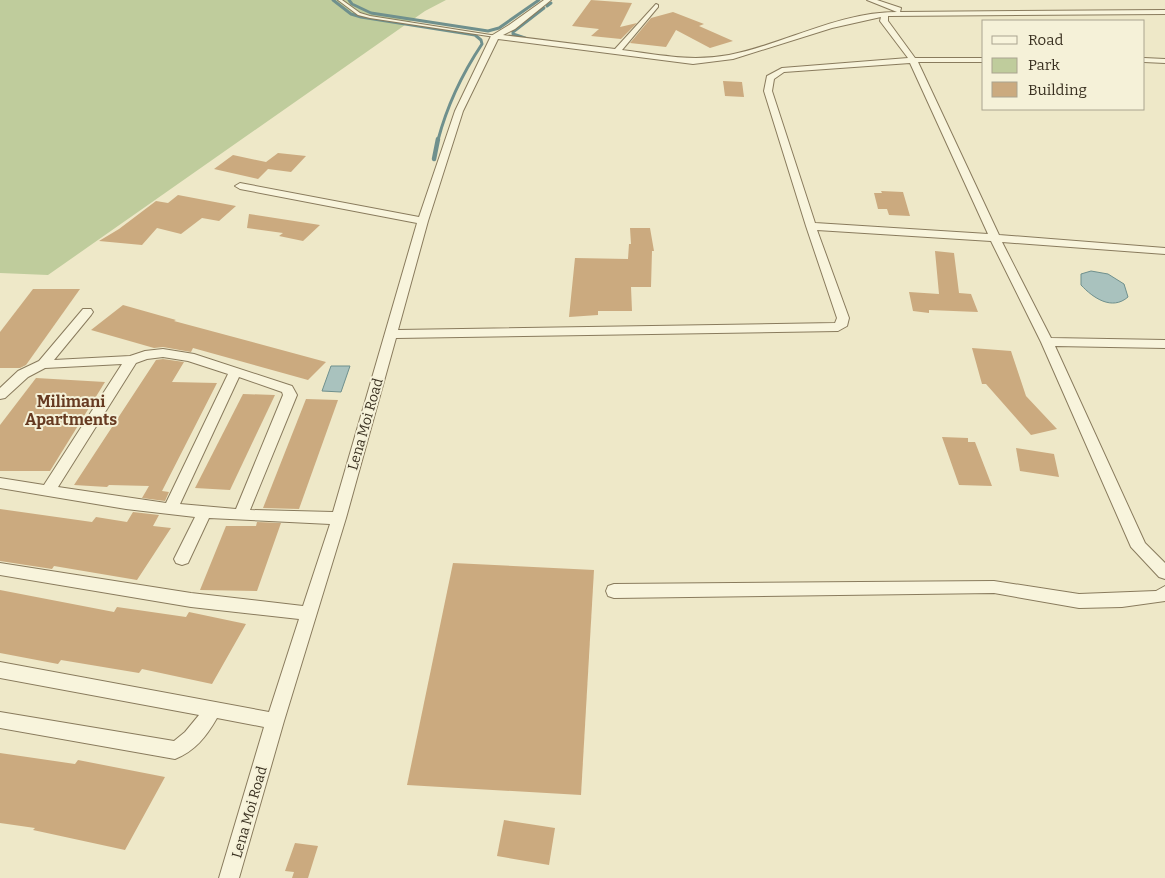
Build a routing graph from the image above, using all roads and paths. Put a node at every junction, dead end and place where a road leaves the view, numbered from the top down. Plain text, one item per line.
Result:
1 (340, 0) edge
2 (548, 0) edge
3 (870, 0) edge
4 (656, 6) dead end
5 (1131, 6) dead end
6 (1165, 12) edge
7 (1138, 13) junction
8 (885, 14) junction
9 (916, 14) junction
10 (495, 36) junction
11 (616, 53) junction
12 (913, 60) junction
13 (982, 60) edge
14 (1145, 60) edge
15 (1165, 61) edge
16 (240, 186) dead end
17 (424, 220) junction
18 (811, 226) junction
19 (995, 238) junction
20 (1165, 251) edge
21 (88, 312) dead end
22 (391, 334) junction
23 (1047, 342) junction
24 (1165, 344) edge
25 (131, 360) junction
26 (43, 364) junction
27 (236, 372) junction
28 (0, 394) edge
29 (0, 483) edge
30 (48, 491) junction
31 (171, 508) junction
32 (205, 511) junction
33 (241, 514) junction
34 (339, 518) junction
35 (182, 559) dead end
36 (0, 569) edge
37 (1165, 573) edge
38 (614, 591) dead end
39 (1165, 594) edge
40 (308, 613) junction
41 (0, 670) edge
42 (212, 710) junction
43 (0, 720) edge
44 (275, 721) junction
45 (229, 878) edge

1 - 10 lane
2 - 10 street
3 - 9 street
4 - 11 street
5 - 7 street
6 - 7 street
7 - 9 street
8 - 9 street
8 - 11 street
8 - 12 street
10 - 11 street
10 - 17 street, Lena Moi Road
12 - 13 street
12 - 18 street
12 - 19 street
14 - 15 street
16 - 17 street
17 - 22 street, Lena Moi Road
18 - 19 street
18 - 22 street
19 - 20 street
19 - 23 street
21 - 26 street
22 - 34 street, Lena Moi Road
23 - 24 street
23 - 37 street
25 - 26 street
25 - 27 street
25 - 30 street
26 - 28 street
27 - 31 street
27 - 33 street
29 - 30 street
30 - 31 street
31 - 32 street
32 - 33 street
32 - 35 street
33 - 34 street
34 - 40 street, Lena Moi Road
36 - 40 street
38 - 39 street
40 - 44 street, Lena Moi Road
41 - 42 street
42 - 43 street
42 - 44 street
44 - 45 street, Lena Moi Road

